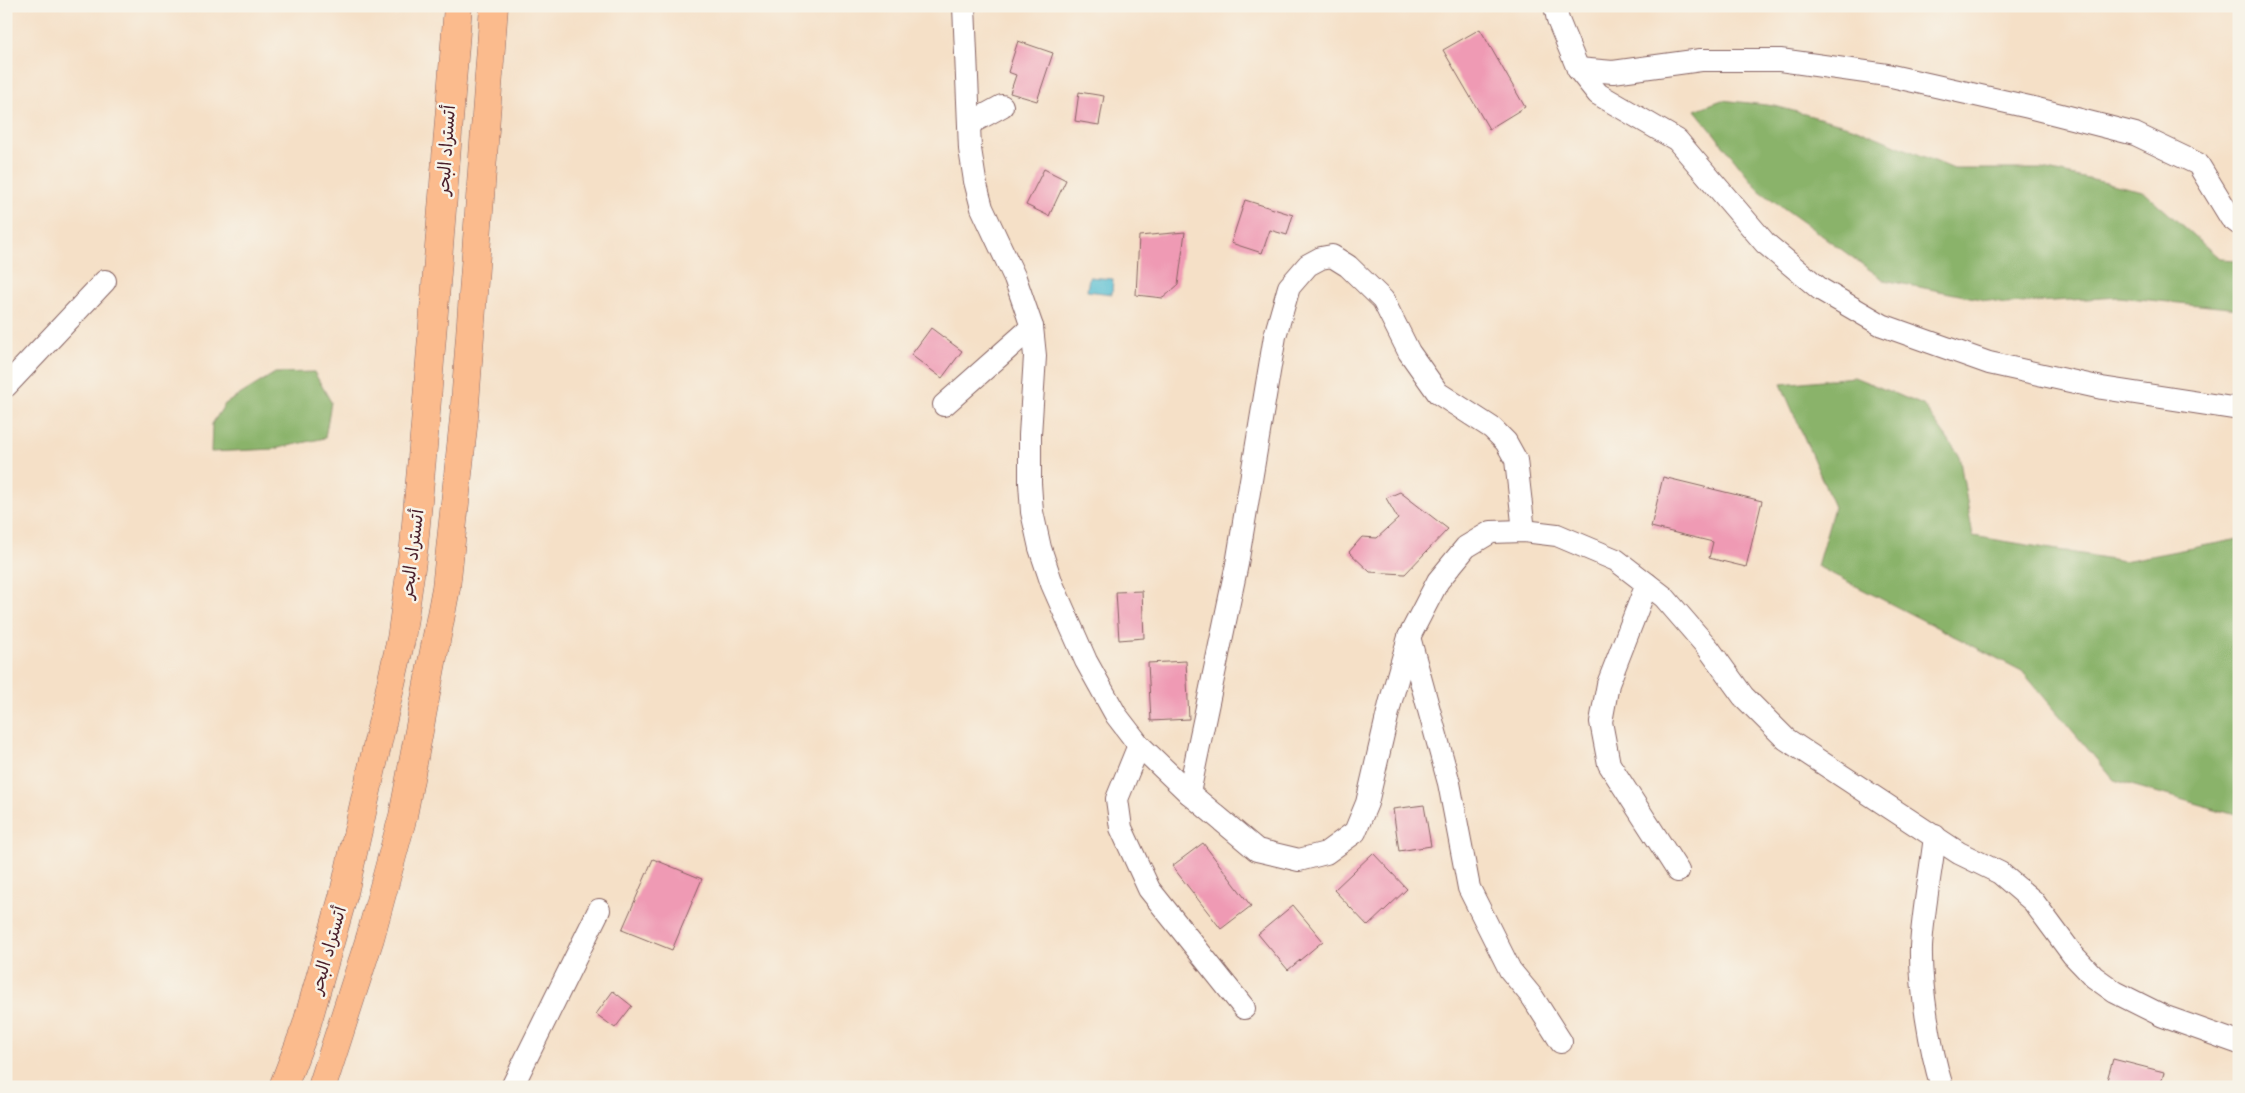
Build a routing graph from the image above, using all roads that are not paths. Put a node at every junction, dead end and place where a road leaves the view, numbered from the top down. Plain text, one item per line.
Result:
1 (458, 6) edge
2 (494, 6) edge
3 (964, 6) edge
4 (1554, 6) edge
5 (1578, 68) junction
6 (1002, 106) dead end
7 (969, 124) junction
8 (2239, 224) edge
9 (105, 281) dead end
10 (1032, 326) junction
11 (6, 386) edge
12 (944, 405) dead end
13 (2239, 409) edge
14 (1524, 531) junction
15 (1647, 584) junction
16 (1409, 637) junction
17 (1139, 745) junction
18 (1189, 793) junction
19 (1935, 836) junction
20 (1678, 871) dead end
21 (600, 910) dead end
22 (1244, 1008) dead end
23 (1562, 1042) dead end
24 (2239, 1043) edge
25 (283, 1087) edge
26 (322, 1087) edge
27 (512, 1087) edge
28 (1942, 1087) edge

1 - 25 highway, أتستراد البحر
2 - 26 highway, أتستراد البحر
3 - 7 street
4 - 5 street
5 - 8 street
5 - 13 street
6 - 7 street
7 - 10 street
9 - 11 street
10 - 12 street
10 - 17 street
14 - 15 street
14 - 16 street
14 - 18 street
15 - 19 street
15 - 20 street
16 - 18 street
16 - 23 street
17 - 18 street
17 - 22 street
19 - 24 street
19 - 28 street
21 - 27 street

